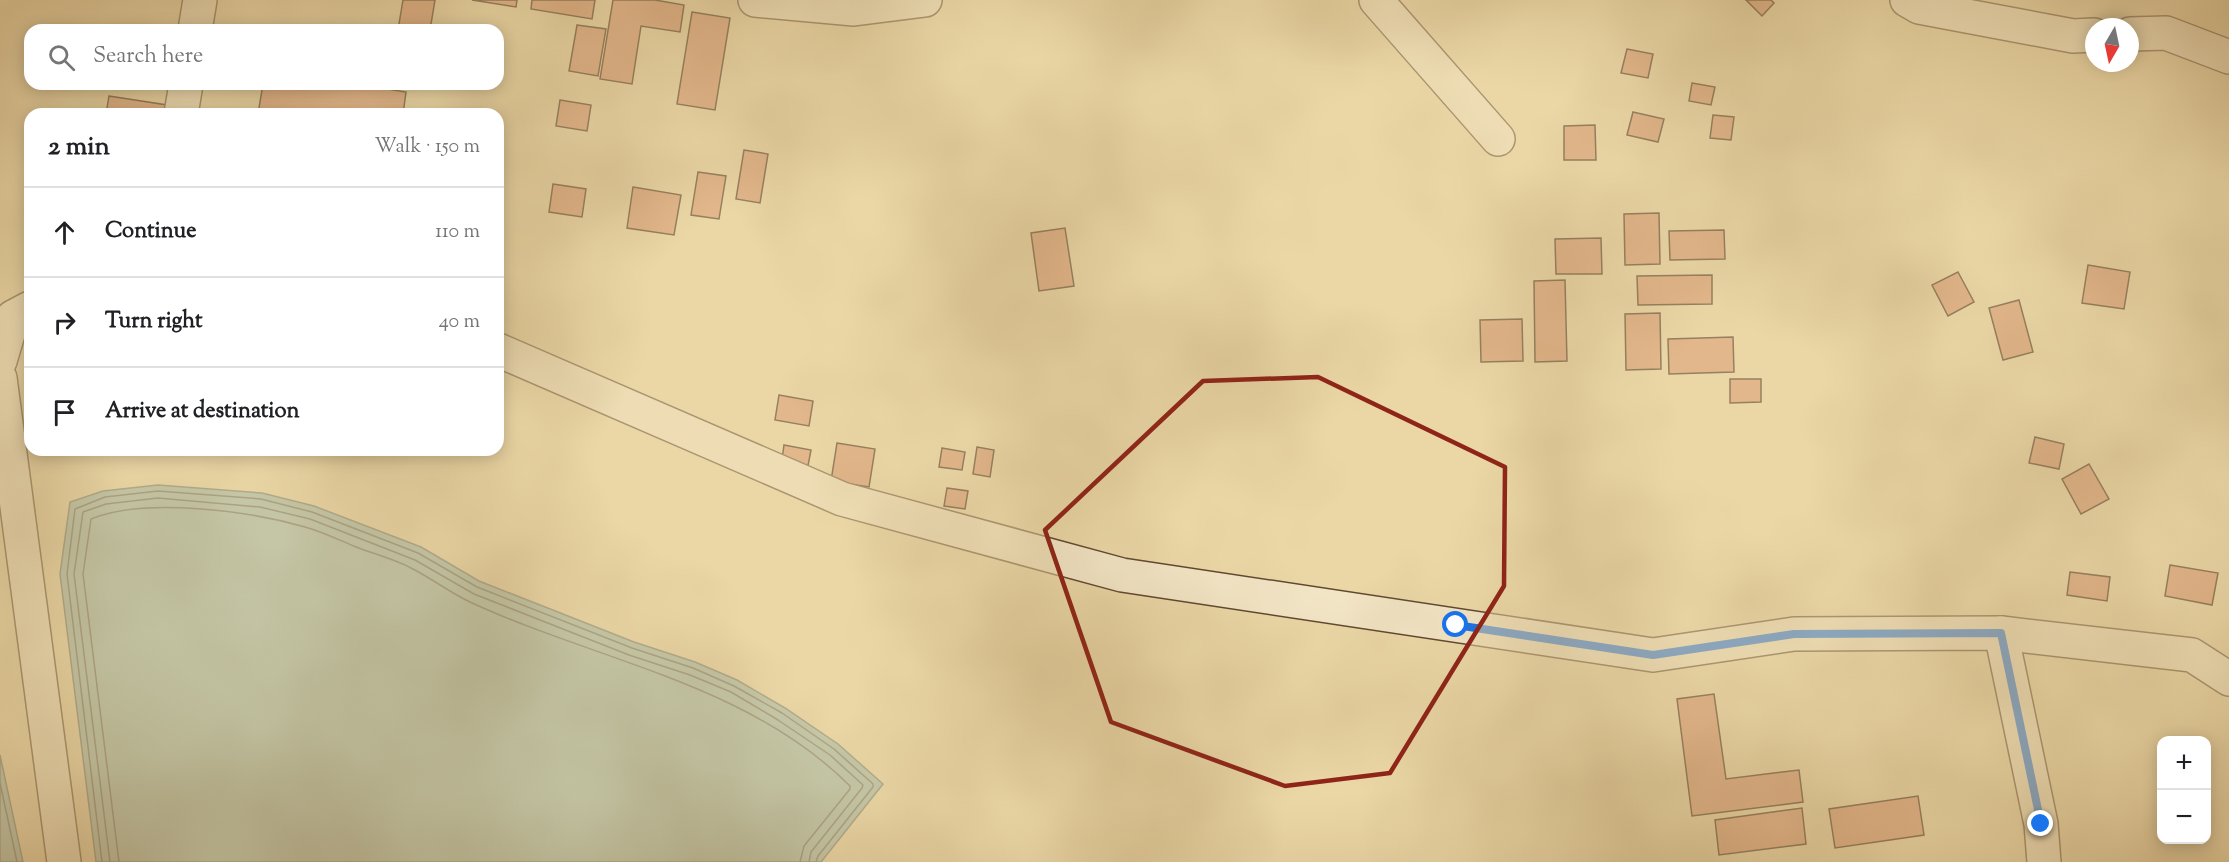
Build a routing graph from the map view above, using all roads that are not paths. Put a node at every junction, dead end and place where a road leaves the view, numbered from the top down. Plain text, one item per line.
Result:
1 (200, 0) edge
2 (755, 0) edge
3 (925, 0) edge
4 (1376, 0) edge
5 (1907, 0) edge
6 (196, 24) edge
7 (2139, 34) edge
8 (2085, 35) edge
9 (2229, 57) edge
10 (185, 90) edge
11 (183, 108) edge
12 (1498, 139) dead end
13 (24, 311) edge
14 (504, 353) edge
15 (0, 361) edge
16 (0, 378) edge
17 (2001, 633) junction
18 (2229, 679) edge
19 (64, 862) edge
20 (2044, 862) edge

1 - 6 street
2 - 3 street
4 - 12 street
5 - 8 street
7 - 9 street
10 - 11 street
13 - 15 street
14 - 17 street
16 - 19 street
17 - 18 street
17 - 20 street

